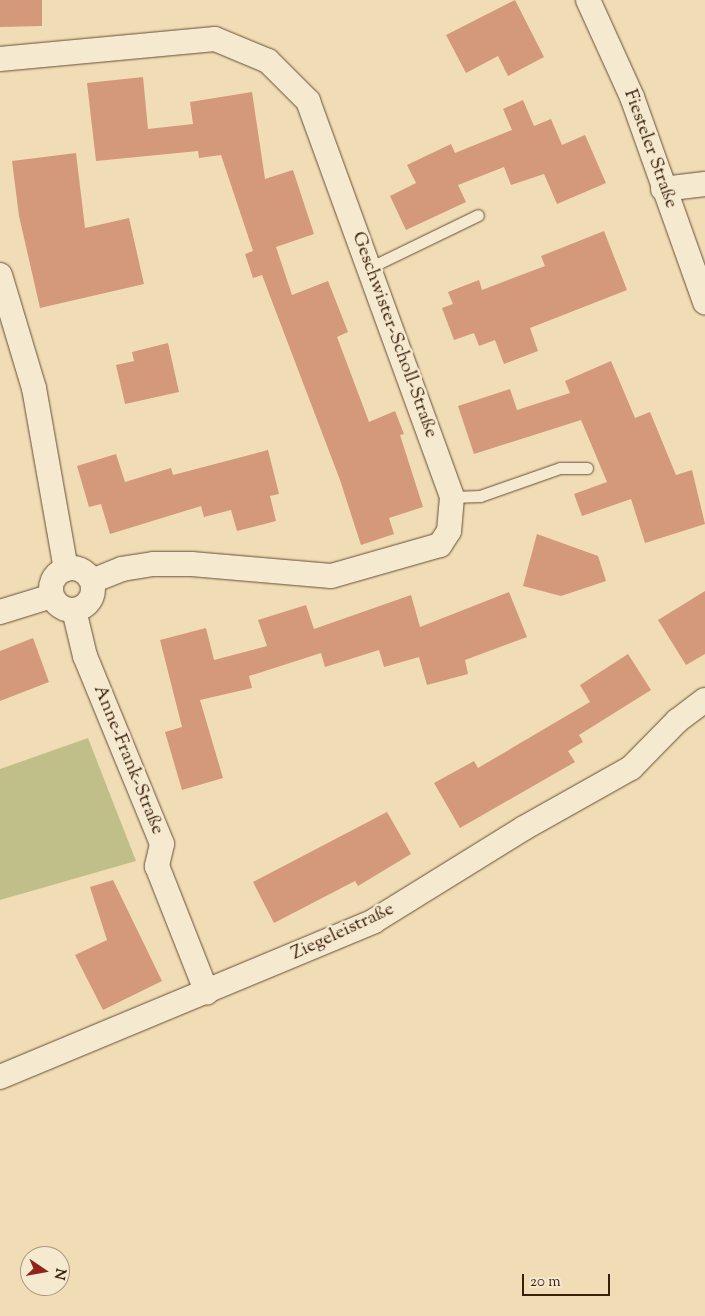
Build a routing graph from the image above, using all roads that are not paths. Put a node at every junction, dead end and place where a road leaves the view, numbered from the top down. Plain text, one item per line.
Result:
1 (588, 0) edge
2 (0, 59) edge
3 (705, 184) edge
4 (663, 189) junction
5 (478, 215) dead end
6 (369, 268) junction
7 (0, 275) edge
8 (705, 302) edge
9 (587, 468) dead end
10 (452, 497) junction
11 (66, 569) junction
12 (92, 581) junction
13 (52, 596) junction
14 (74, 610) junction
15 (0, 612) edge
16 (705, 700) edge
17 (207, 993) junction
18 (0, 1077) edge

1 - 4 street, Fiesteler Straße
2 - 6 street, Geschwister-Scholl-Straße
3 - 4 street
4 - 8 street, Fiesteler Straße
5 - 6 lane
6 - 10 street, Geschwister-Scholl-Straße
7 - 11 street
9 - 10 lane
10 - 12 street, Geschwister-Scholl-Straße
11 - 12 street
11 - 13 street
12 - 14 street
13 - 14 street
13 - 15 street
14 - 17 street, Anne-Frank-Straße
16 - 17 street, Ziegeleistraße
17 - 18 street, Ziegeleistraße

